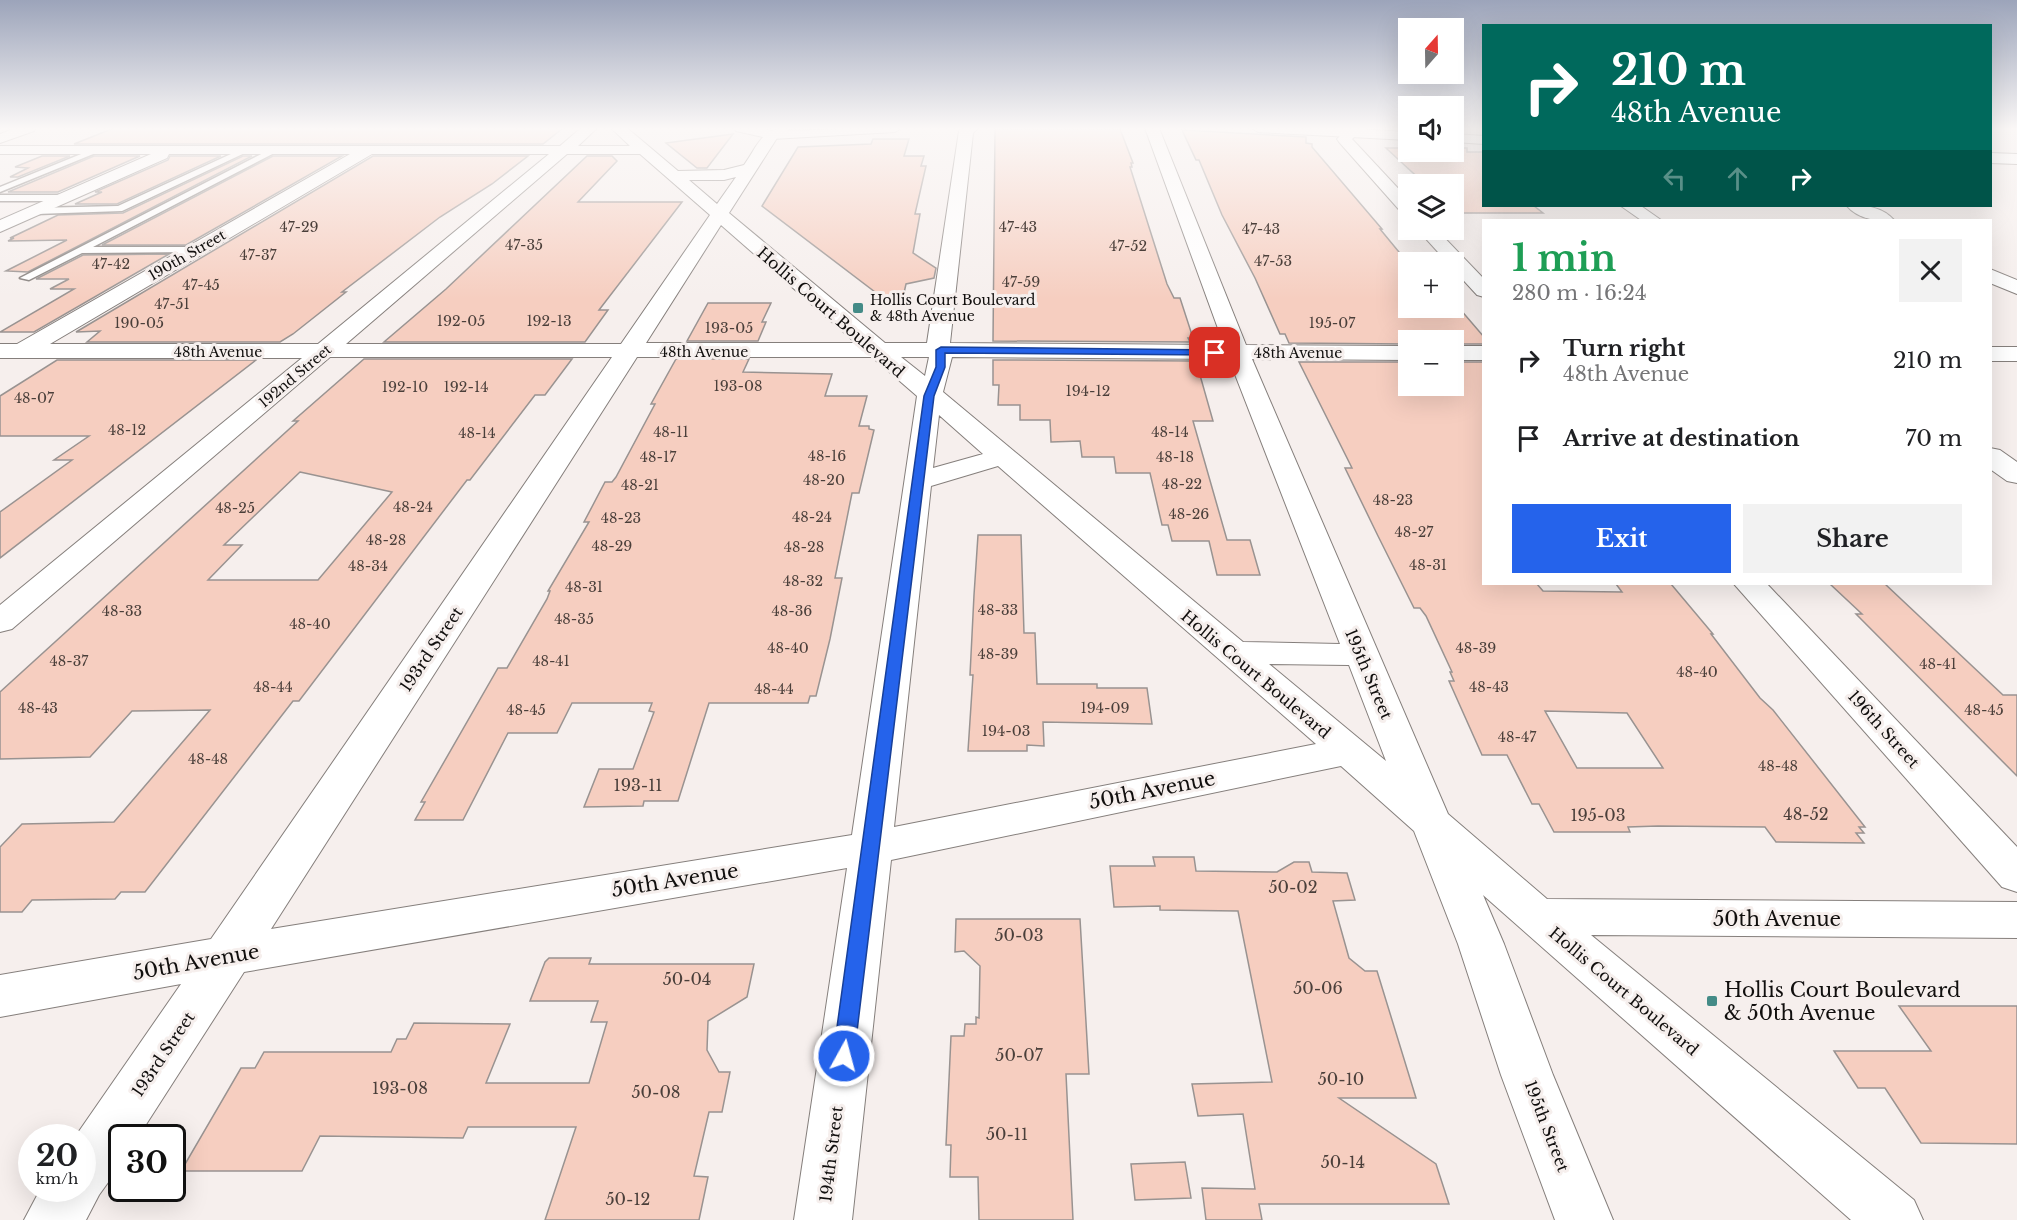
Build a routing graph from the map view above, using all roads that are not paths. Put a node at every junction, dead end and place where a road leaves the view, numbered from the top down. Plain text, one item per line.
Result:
1 (94, 185) edge
2 (171, 185) edge
3 (207, 185) edge
4 (308, 185) edge
5 (520, 185) edge
6 (682, 185) edge
7 (740, 185) edge
8 (959, 185) edge
9 (1174, 185) edge
10 (1386, 185) edge
11 (0, 198) edge
12 (64, 198) junction
13 (1398, 198) edge
14 (1632, 207) edge
15 (1858, 207) edge
16 (36, 211) junction
17 (719, 216) junction
18 (1650, 219) edge
19 (1883, 219) edge
20 (0, 227) edge
21 (1436, 240) edge
22 (79, 250) junction
23 (195, 250) junction
24 (1992, 275) edge
25 (25, 278) dead end
26 (2017, 288) edge
27 (1482, 289) edge
28 (941, 350) junction
29 (11, 351) edge
30 (877, 351) junction
31 (324, 352) junction
32 (628, 352) junction
33 (1238, 353) junction
34 (1398, 353) edge
35 (1464, 353) edge
36 (1482, 353) edge
37 (1992, 354) edge
38 (2017, 354) edge
39 (0, 364) edge
40 (929, 396) junction
41 (1001, 457) junction
42 (1992, 457) edge
43 (2017, 475) edge
44 (918, 481) junction
45 (1751, 585) edge
46 (0, 622) edge
47 (1231, 652) junction
48 (1361, 655) junction
49 (1347, 751) junction
50 (1433, 824) junction
51 (870, 848) junction
52 (2017, 875) edge
53 (1537, 917) junction
54 (2017, 920) edge
55 (227, 957) junction
56 (0, 996) edge
57 (96, 1154) edge
58 (64, 1202) edge
59 (52, 1220) edge
60 (823, 1220) edge
61 (1584, 1220) edge
62 (1894, 1220) edge

1 - 12 street
2 - 16 lane
3 - 22 lane
4 - 23 street, 190th Street
5 - 31 street, 192nd Street
6 - 17 street, Hollis Court Boulevard
7 - 17 street, 193rd Street
8 - 28 street, 194th Street
9 - 33 street, 195th Street
10 - 13 street
11 - 12 lane
12 - 16 street
14 - 18 street
15 - 19 street
16 - 20 street
17 - 30 street, Hollis Court Boulevard
17 - 32 street, 193rd Street
21 - 27 street
22 - 23 lane
22 - 25 lane
23 - 29 street, 190th Street
24 - 26 street
28 - 30 street, 48th Avenue
28 - 33 street, 48th Avenue
28 - 40 street, 194th Street
29 - 31 street, 48th Avenue
29 - 39 street, 190th Street
30 - 32 street, 48th Avenue
30 - 40 street, Hollis Court Boulevard
31 - 32 street, 48th Avenue
31 - 46 street, 192nd Street
32 - 55 street, 193rd Street
33 - 34 street, 48th Avenue
33 - 48 street, 195th Street
35 - 36 street
37 - 38 street
40 - 41 street, Hollis Court Boulevard
40 - 44 street, 194th Street
41 - 44 street
41 - 47 street, Hollis Court Boulevard
42 - 43 street
44 - 51 street, 194th Street
45 - 52 street, 196th Street
47 - 48 street
47 - 49 street, Hollis Court Boulevard
48 - 50 street, 195th Street
49 - 50 street, Hollis Court Boulevard
49 - 51 street, 50th Avenue
50 - 53 street, Hollis Court Boulevard
50 - 61 street, 195th Street
51 - 55 street, 50th Avenue
51 - 60 street, 194th Street
53 - 54 street, 50th Avenue
53 - 62 street, Hollis Court Boulevard
55 - 56 street, 50th Avenue
55 - 57 street, 193rd Street
58 - 59 street

